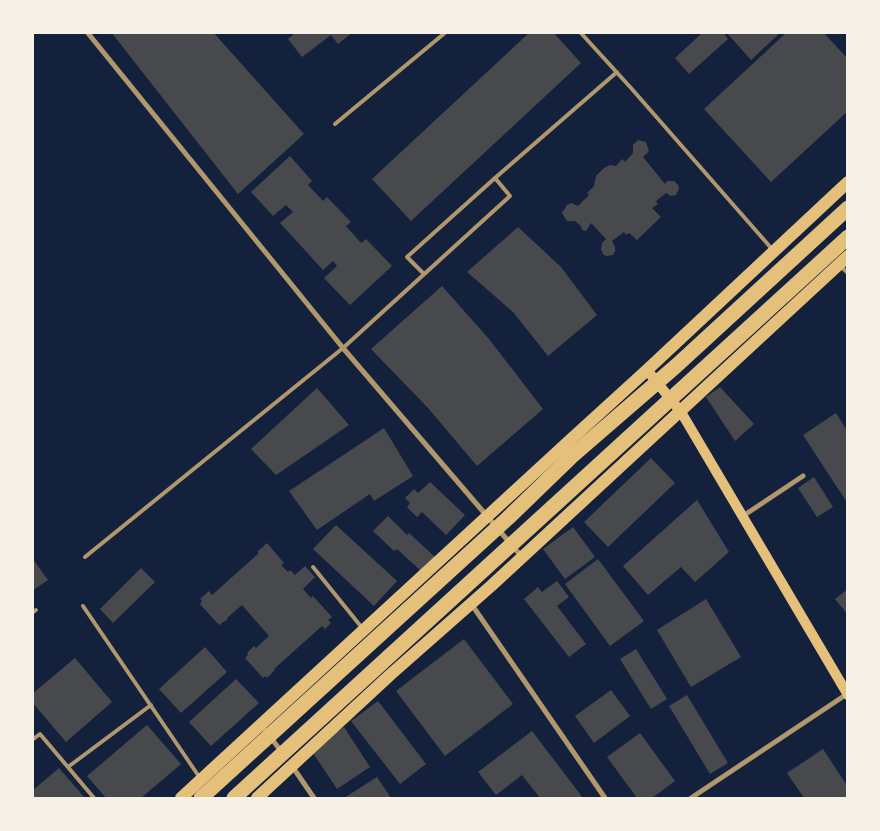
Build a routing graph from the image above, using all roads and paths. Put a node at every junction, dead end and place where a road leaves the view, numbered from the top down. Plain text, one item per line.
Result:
1 (87, 32) edge
2 (446, 32) edge
3 (580, 32) edge
4 (617, 72) junction
5 (335, 124) dead end
6 (495, 178) junction
7 (848, 182) edge
8 (848, 208) edge
9 (848, 237) edge
10 (774, 250) junction
11 (845, 265) edge
12 (424, 274) junction
13 (343, 348) junction
14 (647, 370) junction
15 (681, 412) junction
16 (803, 476) dead end
17 (742, 516) junction
18 (487, 517) junction
19 (85, 557) dead end
20 (522, 558) junction
21 (312, 567) dead end
22 (471, 604) junction
23 (83, 606) dead end
24 (364, 631) junction
25 (847, 694) edge
26 (151, 705) junction
27 (261, 725) junction
28 (32, 740) edge
29 (292, 766) junction
30 (68, 767) junction
31 (202, 780) junction
32 (94, 798) edge
33 (181, 798) edge
34 (201, 798) edge
35 (234, 798) edge
36 (257, 798) edge
37 (314, 798) edge
38 (605, 798) edge
39 (691, 798) edge

1 - 13 street
2 - 5 lane
3 - 4 lane
4 - 6 lane
4 - 10 lane
6 - 12 lane
6 - 12 lane
7 - 10 main road
8 - 34 highway
9 - 35 highway
10 - 14 main road
11 - 15 main road
12 - 13 lane
13 - 18 street
13 - 19 lane
14 - 15 main road
14 - 18 main road
15 - 17 main road
15 - 20 main road
16 - 17 street
17 - 25 main road
18 - 20 street
18 - 24 main road
20 - 22 main road
21 - 24 lane
22 - 29 main road
22 - 38 street
23 - 26 lane
24 - 27 main road
25 - 39 street
26 - 30 lane
26 - 31 lane
27 - 29 street
27 - 31 main road
28 - 30 lane
29 - 36 main road
29 - 37 street
30 - 32 lane
31 - 33 main road

